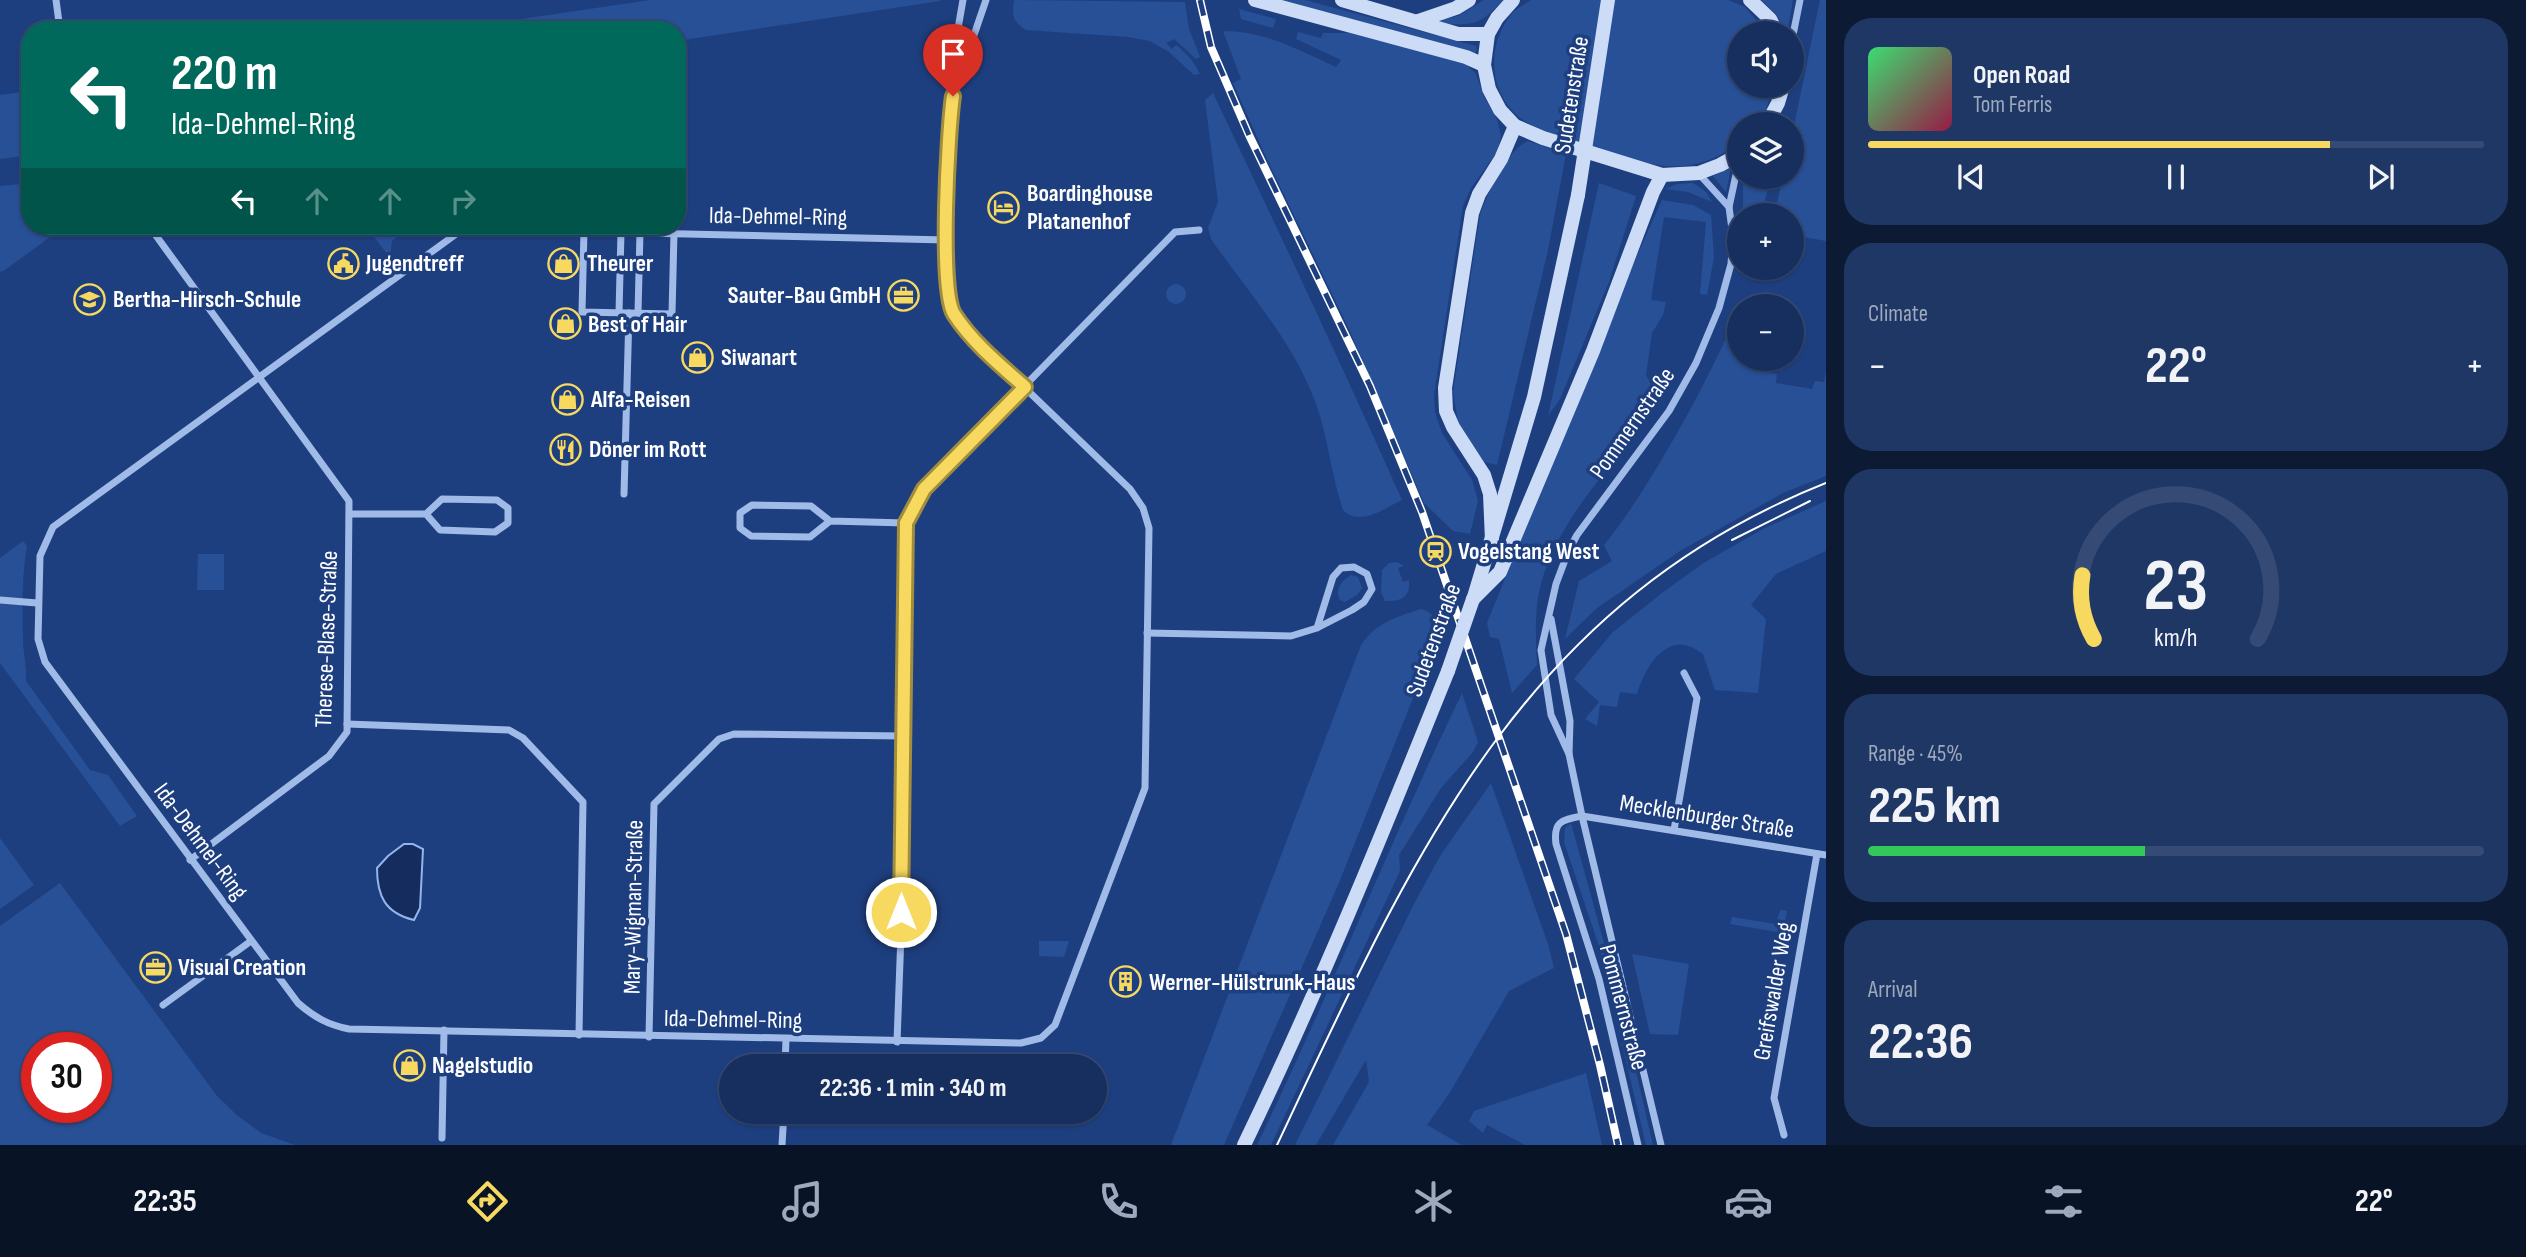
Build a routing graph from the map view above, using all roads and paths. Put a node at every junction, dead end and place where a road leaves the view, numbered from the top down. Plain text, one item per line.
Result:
1 (56, 0) edge
2 (963, 0) edge
3 (986, 0) edge
4 (1255, 0) edge
5 (1342, 0) edge
6 (1469, 0) edge
7 (1513, 0) edge
8 (1608, 0) edge
9 (1750, 0) edge
10 (1800, 0) edge
11 (59, 21) edge
12 (1418, 21) junction
13 (1771, 21) edge
14 (1796, 21) edge
15 (1488, 34) junction
16 (1483, 65) junction
17 (953, 96) junction
18 (1515, 125) junction
19 (1727, 162) edge
20 (1699, 173) junction
21 (1662, 175) junction
22 (1727, 205) edge
23 (1199, 230) dead end
24 (686, 233) edge
25 (156, 235) edge
26 (455, 235) edge
27 (584, 235) edge
28 (621, 235) edge
29 (640, 235) edge
30 (674, 235) edge
31 (947, 240) junction
32 (1727, 279) edge
33 (619, 313) junction
34 (629, 313) junction
35 (638, 313) junction
36 (260, 377) junction
37 (1025, 387) junction
38 (624, 494) dead end
39 (350, 513) junction
40 (426, 514) junction
41 (830, 521) junction
42 (906, 523) junction
43 (1493, 540) junction
44 (1473, 599) junction
45 (0, 600) edge
46 (37, 603) junction
47 (1550, 613) junction
48 (1317, 628) junction
49 (1147, 633) junction
50 (1684, 673) dead end
51 (347, 724) junction
52 (903, 736) junction
53 (1569, 754) junction
54 (1582, 816) junction
55 (1674, 830) junction
56 (1817, 854) junction
57 (1826, 855) edge
58 (190, 860) junction
59 (251, 941) junction
60 (163, 1005) dead end
61 (444, 1030) junction
62 (579, 1035) junction
63 (649, 1037) junction
64 (786, 1039) junction
65 (897, 1042) junction
66 (785, 1054) edge
67 (783, 1124) edge
68 (1784, 1135) dead end
69 (442, 1138) dead end
70 (782, 1145) edge
71 (1244, 1145) edge
72 (1638, 1145) edge
73 (1661, 1145) edge

1 - 11 street
2 - 17 street, Ida-Dehmel-Ring
3 - 17 street, Ida-Dehmel-Ring
4 - 16 main road
5 - 12 main road
6 - 12 main road
7 - 15 main road
8 - 43 main road, Sudetenstraße, bridge
9 - 13 main road
10 - 14 street
12 - 15 main road
15 - 16 main road
16 - 18 main road
17 - 31 street, Ida-Dehmel-Ring
18 - 21 main road
18 - 43 main road
19 - 20 main road
20 - 21 main road
20 - 22 street
21 - 44 main road
23 - 37 street
24 - 31 street, Ida-Dehmel-Ring
25 - 36 street, Therese-Blase-Straße
26 - 36 street, Ida-Dehmel-Ring
27 - 33 street
28 - 33 street
29 - 35 street
30 - 35 street
31 - 37 street, Ida-Dehmel-Ring
32 - 47 street, Pommernstraße
33 - 34 street
34 - 35 street
34 - 38 street
36 - 39 street, Therese-Blase-Straße
36 - 46 street, Ida-Dehmel-Ring
37 - 42 street
37 - 49 street, Ida-Dehmel-Ring
39 - 40 street
39 - 51 street, Therese-Blase-Straße
40 - 40 street
41 - 41 street
41 - 42 street
42 - 52 street
43 - 44 main road, Sudetenstraße
44 - 71 main road, Sudetenstraße, bridge
45 - 46 street
46 - 58 street, Ida-Dehmel-Ring
47 - 53 street, Pommernstraße
47 - 53 street, Pommernstraße
48 - 48 street
48 - 49 street
49 - 65 street, Ida-Dehmel-Ring
50 - 55 street
51 - 58 street, Therese-Blase-Straße
51 - 62 street, Mary-Wigman-Straße
52 - 63 street, Mary-Wigman-Straße
52 - 65 street
53 - 54 street, Pommernstraße
54 - 55 street, Mecklenburger Straße
54 - 72 street, Pommernstraße
54 - 73 street, Pommernstraße
55 - 56 street, Mecklenburger Straße
56 - 57 street, Mecklenburger Straße
56 - 68 street, Greifswalder Weg
58 - 59 street, Ida-Dehmel-Ring
59 - 60 street
59 - 61 street, Ida-Dehmel-Ring
61 - 62 street, Ida-Dehmel-Ring
61 - 69 street
62 - 63 street, Ida-Dehmel-Ring
63 - 64 street, Ida-Dehmel-Ring
64 - 65 street, Ida-Dehmel-Ring
64 - 66 street
67 - 70 street

